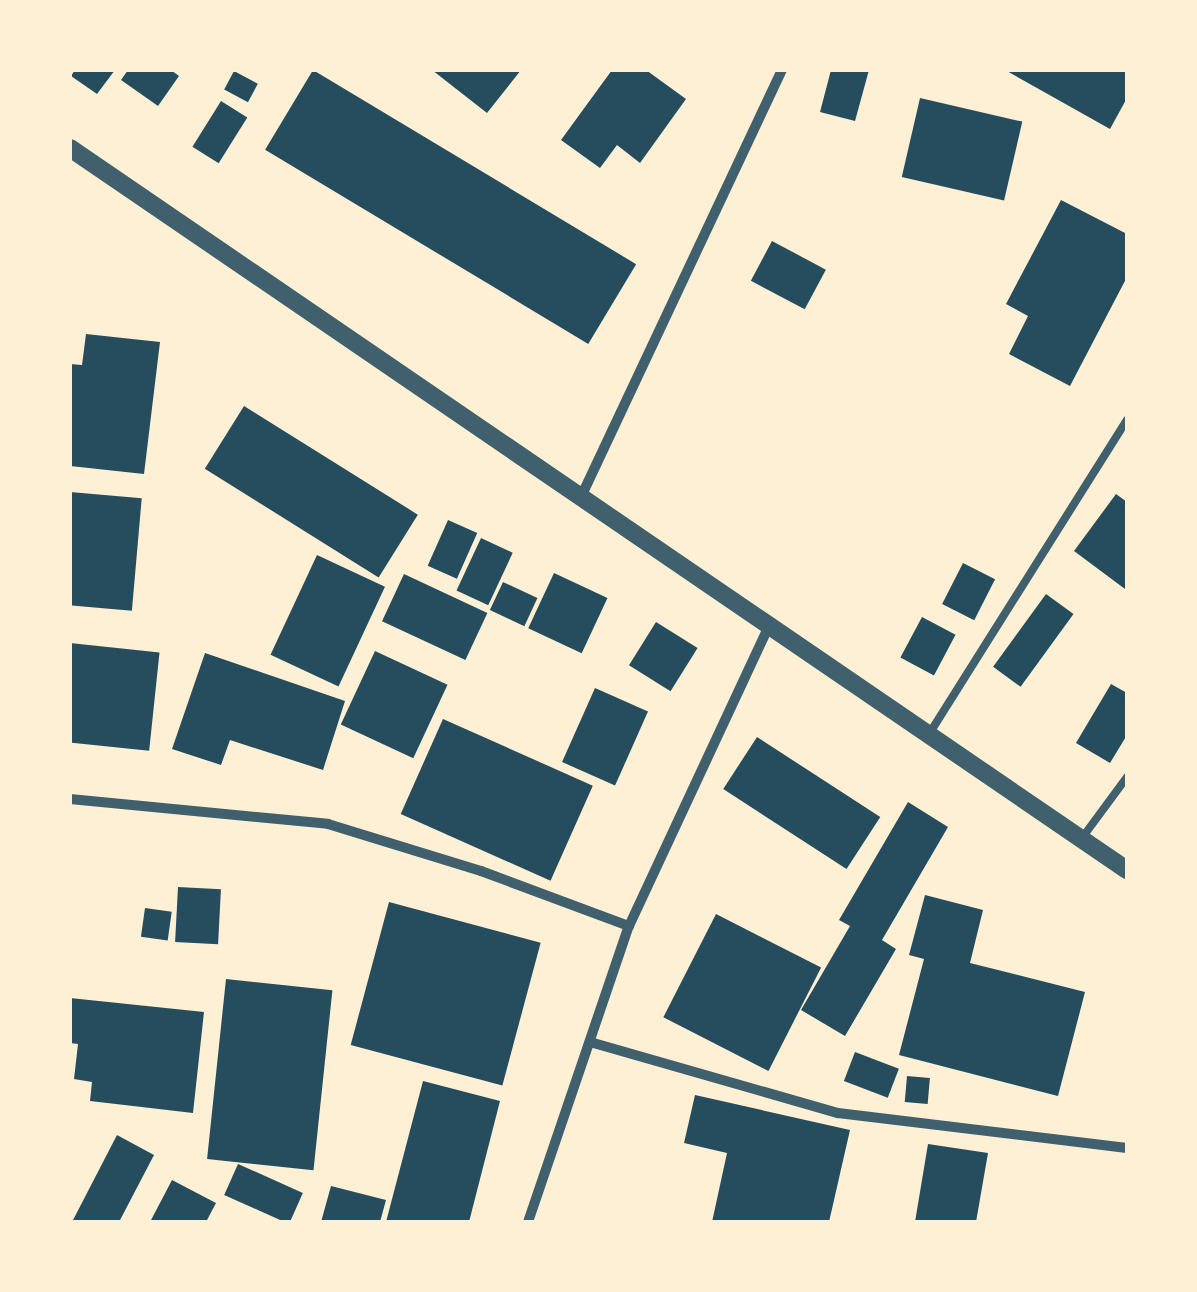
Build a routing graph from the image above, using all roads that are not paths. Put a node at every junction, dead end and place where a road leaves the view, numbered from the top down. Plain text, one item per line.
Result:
1 (782, 70) edge
2 (70, 148) edge
3 (1127, 420) edge
4 (579, 500) junction
5 (770, 623) junction
6 (931, 732) junction
7 (1127, 777) edge
8 (70, 799) edge
9 (1082, 838) junction
10 (1127, 870) edge
11 (629, 926) junction
12 (590, 1042) junction
13 (1127, 1148) edge
14 (528, 1222) edge

1 - 4 street
2 - 4 street
3 - 6 lane
4 - 5 street
5 - 6 street
5 - 11 street
6 - 9 street
7 - 9 lane
8 - 11 street
9 - 10 street
11 - 12 street
12 - 13 street
12 - 14 street

